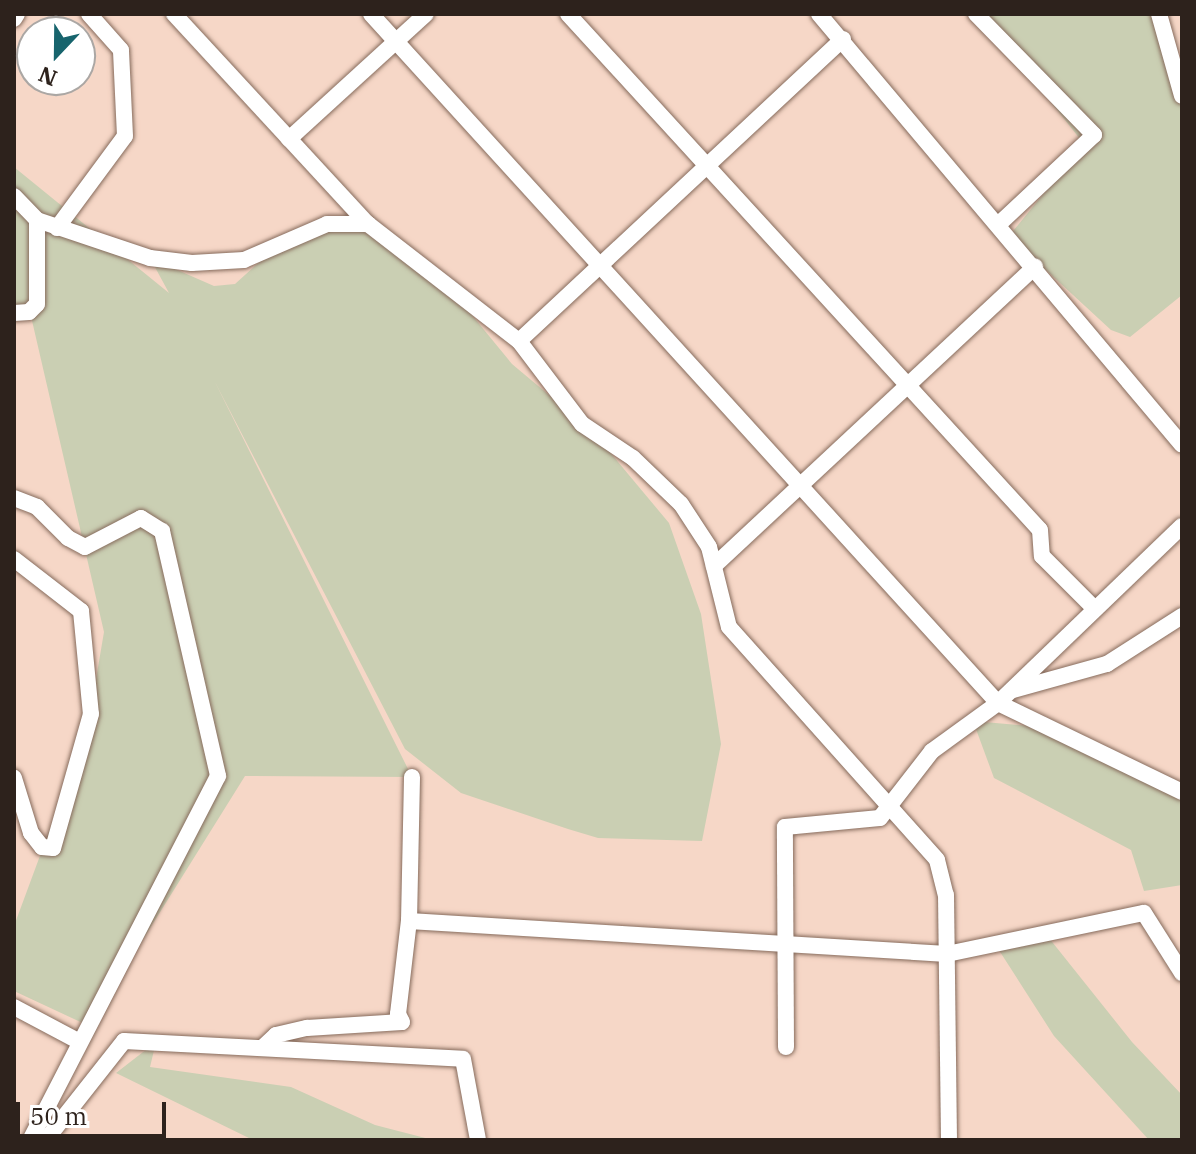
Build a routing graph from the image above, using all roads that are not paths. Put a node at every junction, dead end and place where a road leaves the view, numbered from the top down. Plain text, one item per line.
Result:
1 (89, 14) edge
2 (174, 14) edge
3 (371, 14) edge
4 (426, 14) edge
5 (568, 14) edge
6 (819, 14) edge
7 (976, 14) edge
8 (1159, 14) edge
9 (843, 39) junction
10 (396, 41) junction
11 (1182, 96) edge
12 (289, 139) junction
13 (708, 167) junction
14 (14, 196) edge
15 (37, 220) junction
16 (368, 224) junction
17 (999, 224) junction
18 (57, 228) junction
19 (601, 266) junction
20 (1035, 267) junction
21 (14, 313) edge
22 (519, 341) junction
23 (908, 387) junction
24 (1182, 445) edge
25 (802, 487) junction
26 (14, 498) edge
27 (1182, 526) edge
28 (14, 559) edge
29 (714, 566) junction
30 (1095, 609) junction
31 (1182, 616) edge
32 (1004, 697) junction
33 (412, 777) dead end
34 (14, 778) edge
35 (1182, 792) edge
36 (887, 807) junction
37 (409, 921) junction
38 (786, 944) junction
39 (947, 954) junction
40 (1182, 973) edge
41 (14, 1007) edge
42 (78, 1041) junction
43 (786, 1047) dead end
44 (262, 1048) junction
45 (43, 1136) edge
46 (478, 1140) edge
47 (949, 1140) edge

1 - 18 street
2 - 12 street
3 - 10 street
4 - 10 street
5 - 13 street
6 - 9 street
7 - 17 street
8 - 11 street
9 - 13 street
9 - 17 street
10 - 12 street
10 - 19 street
12 - 16 street
13 - 19 street
13 - 23 street
14 - 15 street
15 - 18 street
15 - 21 street
16 - 18 street
16 - 22 street
17 - 20 street
19 - 22 street
19 - 25 street
20 - 23 street
20 - 24 street
22 - 29 street
23 - 25 street
23 - 30 street
25 - 29 street
25 - 32 street
26 - 42 street
27 - 30 street
28 - 34 street
29 - 36 street
30 - 32 street
31 - 32 street
32 - 35 street
32 - 36 street
33 - 37 street
36 - 38 street
36 - 39 street
37 - 38 street
37 - 44 street
38 - 39 street
38 - 43 street
39 - 40 street
39 - 47 street
41 - 42 street
42 - 45 street
44 - 45 street
44 - 46 street

